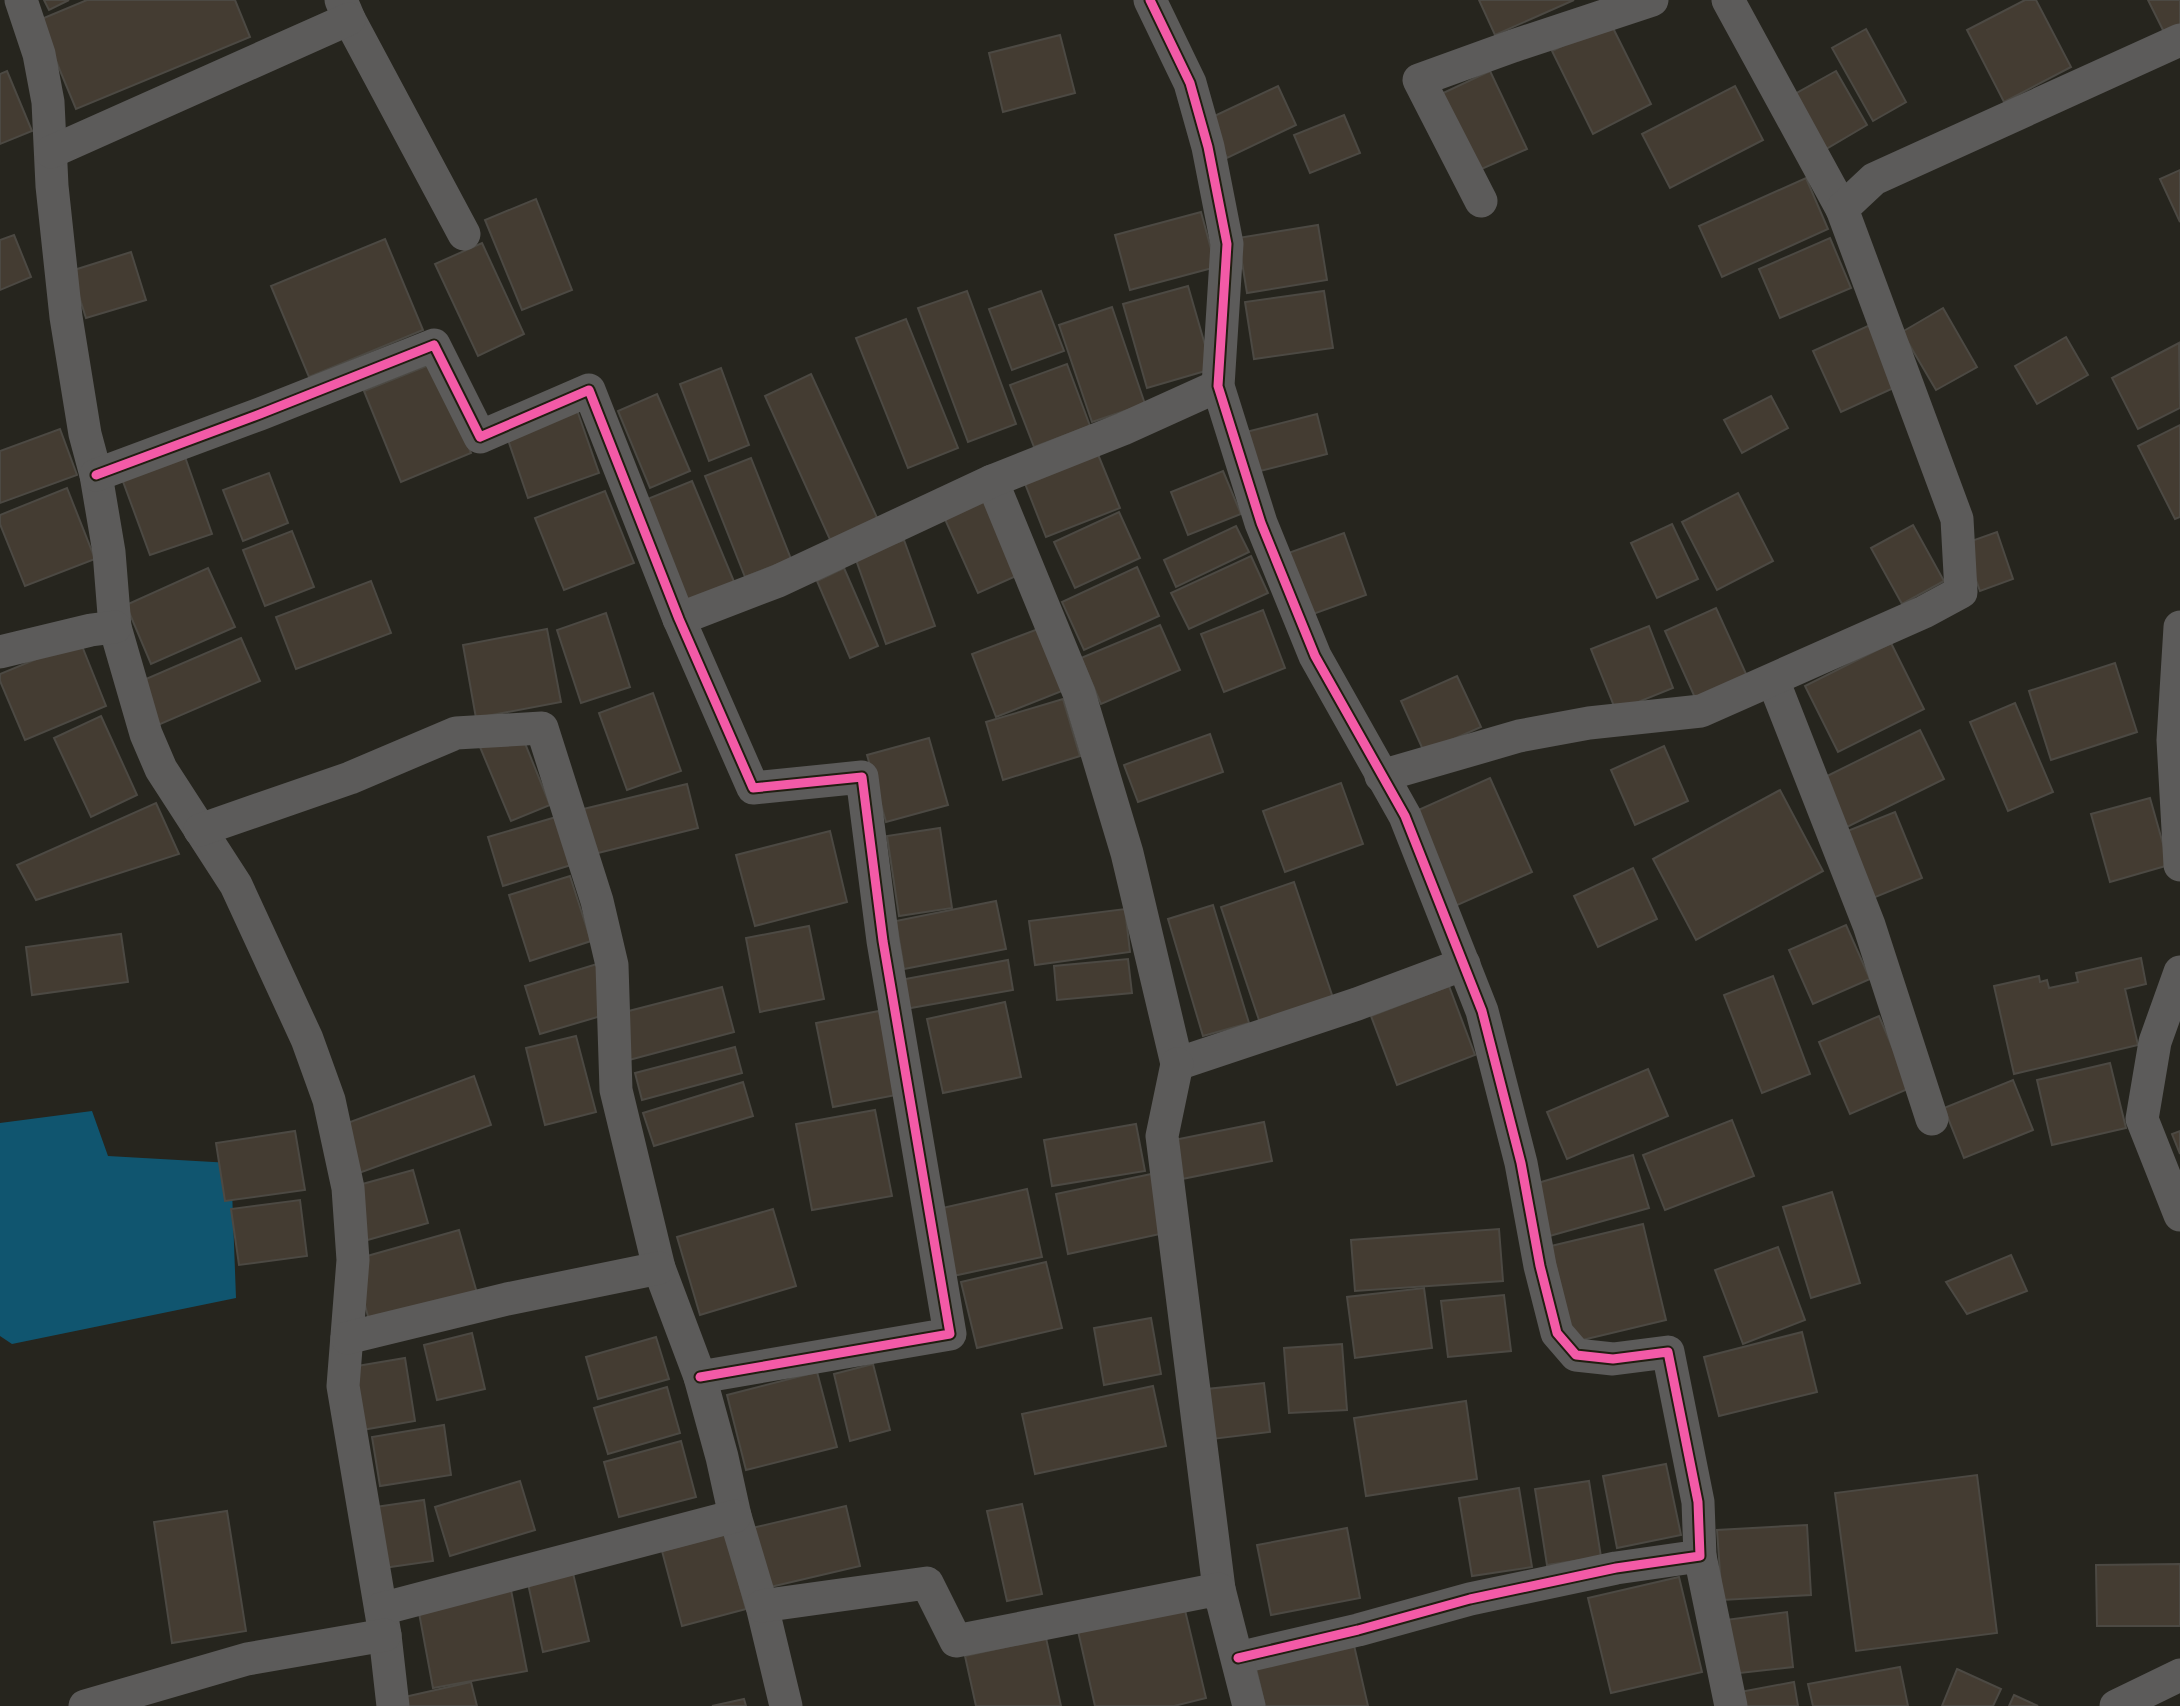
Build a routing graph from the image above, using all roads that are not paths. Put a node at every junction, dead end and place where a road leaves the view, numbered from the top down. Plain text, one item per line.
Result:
1 (21, 0) edge
2 (1150, 0) edge
3 (1652, 0) edge
4 (1728, 0) edge
5 (345, 10) edge
6 (2180, 40) edge
7 (51, 152) junction
8 (1481, 201) dead end
9 (1842, 208) junction
10 (464, 234) dead end
11 (1218, 386) junction
12 (96, 475) junction
13 (992, 481) junction
14 (679, 619) junction
15 (115, 627) junction
16 (2180, 627) edge
17 (0, 652) edge
18 (1773, 680) junction
19 (1381, 776) junction
20 (200, 830) junction
21 (2180, 864) edge
22 (1464, 964) junction
23 (2180, 972) edge
24 (1177, 1064) junction
25 (1932, 1119) dead end
26 (2180, 1215) edge
27 (659, 1268) junction
28 (347, 1338) junction
29 (700, 1377) junction
30 (735, 1516) junction
31 (1700, 1556) junction
32 (1219, 1589) junction
33 (762, 1606) junction
34 (383, 1622) junction
35 (1238, 1658) junction
36 (2180, 1675) edge
37 (85, 1706) edge
38 (393, 1706) edge
39 (786, 1706) edge
40 (1249, 1706) edge
41 (1731, 1706) edge
42 (2116, 1706) edge

1 - 7 street
2 - 11 street
3 - 8 street
4 - 9 street
5 - 7 street
5 - 10 street
6 - 9 street
7 - 12 street
9 - 18 street
11 - 13 street
11 - 19 street
12 - 14 street
12 - 15 street
13 - 14 street
13 - 24 street
14 - 29 street
15 - 17 street
15 - 20 street
16 - 21 street
18 - 19 street
18 - 25 street
19 - 22 street
20 - 27 street
20 - 28 street
22 - 24 street
22 - 31 street
23 - 26 street
24 - 32 street
27 - 28 street
27 - 29 street
28 - 34 street
29 - 30 street
30 - 33 street
30 - 34 street
31 - 35 street
31 - 41 street
32 - 33 street
32 - 35 street
33 - 39 street
34 - 37 street
34 - 38 street
35 - 40 street
36 - 42 street

